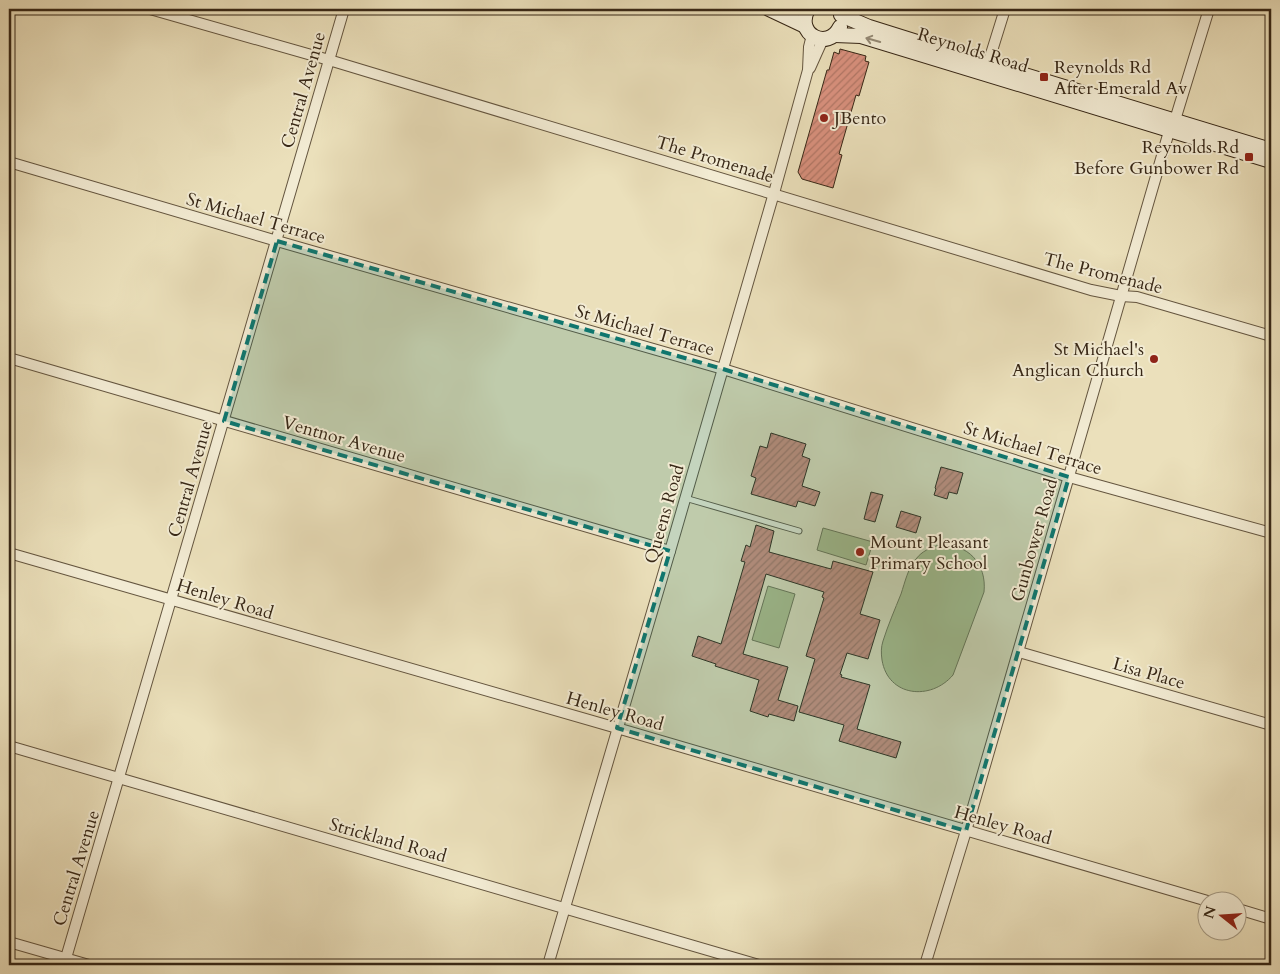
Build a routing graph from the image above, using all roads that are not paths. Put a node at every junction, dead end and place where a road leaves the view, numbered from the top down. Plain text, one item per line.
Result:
1 (150, 9) edge
2 (344, 9) edge
3 (769, 9) edge
4 (808, 9) edge
5 (1005, 9) edge
6 (1209, 9) edge
7 (840, 12) edge
8 (819, 34) junction
9 (329, 60) junction
10 (986, 69) junction
11 (1173, 125) junction
12 (1255, 150) junction
13 (1271, 150) edge
14 (1271, 161) edge
15 (9, 162) edge
16 (774, 193) junction
17 (277, 241) junction
18 (1120, 296) junction
19 (1271, 336) edge
20 (9, 358) edge
21 (723, 370) junction
22 (224, 421) junction
23 (1069, 477) junction
24 (685, 498) junction
25 (799, 531) dead end
26 (1271, 533) edge
27 (670, 551) junction
28 (9, 553) edge
29 (172, 600) junction
30 (1019, 652) junction
31 (1271, 725) edge
32 (617, 728) junction
33 (9, 746) edge
34 (120, 778) junction
35 (966, 831) junction
36 (1198, 898) edge
37 (564, 909) junction
38 (1248, 912) edge
39 (1271, 919) edge
40 (9, 942) edge
41 (66, 958) junction
42 (89, 965) edge
43 (548, 965) edge
44 (759, 965) edge
45 (925, 965) edge

1 - 9 street, The Promenade
2 - 9 street, Central Avenue
3 - 8 main road, Reynolds Road
4 - 8 main road
5 - 10 street
6 - 11 street, Gunbower Road
7 - 8 main road, Reynolds Road
7 - 10 main road, Reynolds Road
10 -> 8 main road, Reynolds Road
8 - 16 street, Queens Road
9 - 16 street, The Promenade
9 - 17 street, Central Avenue
10 - 11 main road, Reynolds Road
11 - 12 main road, Reynolds Road
11 - 18 street, Gunbower Road
12 - 13 main road, Reynolds Road
12 - 14 main road, Reynolds Road
15 - 17 street, St Michael Terrace
16 - 18 street, The Promenade
16 - 21 street, Queens Road
17 - 21 street, St Michael Terrace
17 - 22 street, Central Avenue
18 - 19 street, The Promenade
18 - 23 street, Gunbower Road
20 - 22 street, Ventnor Avenue
21 - 23 street, St Michael Terrace
21 - 24 street, Queens Road
22 - 27 street, Ventnor Avenue
22 - 29 street, Central Avenue
23 - 26 street, St Michael Terrace
23 - 30 street, Gunbower Road
24 - 25 lane
24 - 27 street, Queens Road
27 - 32 street, Queens Road
28 - 29 street, Henley Road
29 - 32 street, Henley Road
29 - 34 street, Central Avenue
30 - 31 street, Lisa Place
30 - 35 street, Gunbower Road
32 - 35 street, Henley Road
32 - 37 street, Queens Road
33 - 34 street, Strickland Road
34 - 37 street, Strickland Road
34 - 41 street, Central Avenue
35 - 36 street, Henley Road
35 - 45 street, Gunbower Road
37 - 43 street, Queens Road
37 - 44 street, Strickland Road
38 - 39 street
40 - 41 street
41 - 42 street

